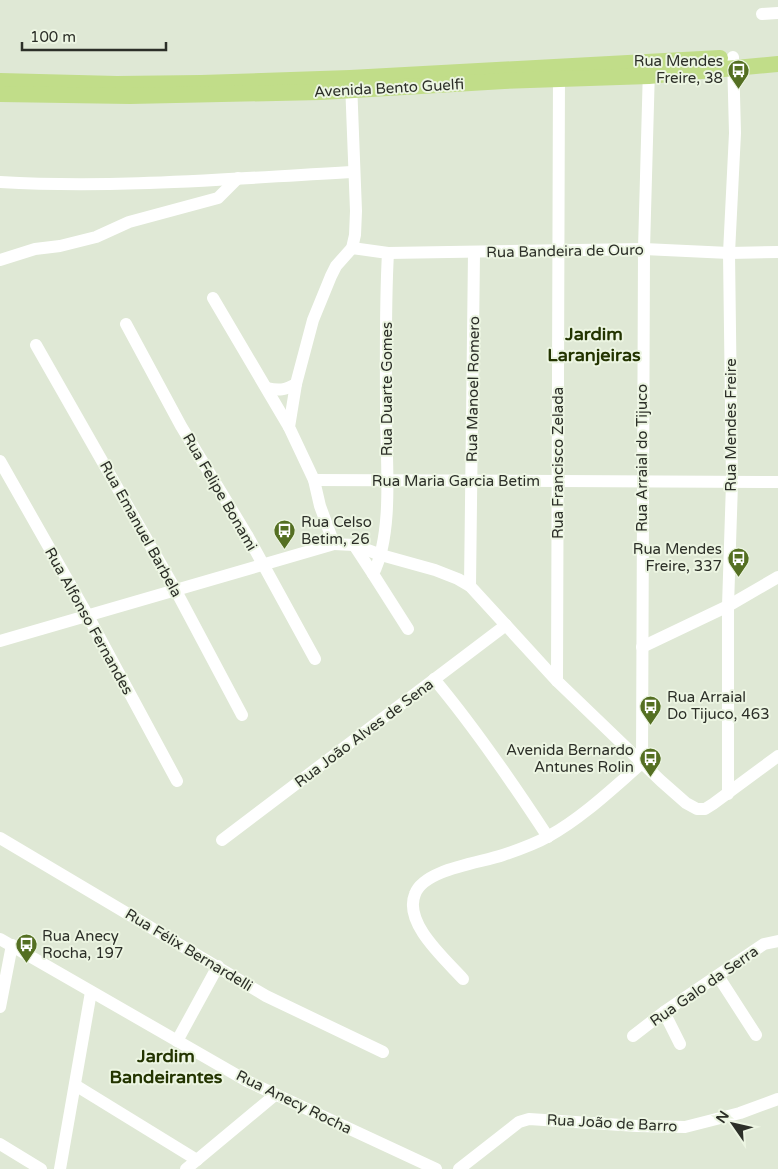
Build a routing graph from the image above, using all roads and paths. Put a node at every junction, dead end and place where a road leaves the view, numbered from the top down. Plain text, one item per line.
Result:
1 (778, 13) edge
2 (762, 14) dead end
3 (778, 55) edge
4 (733, 62) junction
5 (778, 64) edge
6 (649, 70) junction
7 (559, 73) junction
8 (0, 81) edge
9 (351, 84) junction
10 (0, 94) edge
11 (354, 172) junction
12 (238, 178) junction
13 (0, 182) edge
14 (352, 248) junction
15 (644, 250) junction
16 (558, 251) junction
17 (778, 252) edge
18 (388, 253) junction
19 (474, 253) junction
20 (729, 253) junction
21 (0, 260) edge
22 (213, 298) dead end
23 (126, 324) dead end
24 (36, 345) dead end
25 (296, 384) junction
26 (267, 388) junction
27 (289, 427) junction
28 (0, 461) edge
29 (314, 480) junction
30 (558, 480) junction
31 (388, 481) junction
32 (472, 481) junction
33 (642, 482) junction
34 (778, 482) edge
35 (732, 483) junction
36 (334, 544) junction
37 (354, 545) junction
38 (381, 555) junction
39 (262, 565) junction
40 (373, 574) junction
41 (778, 577) edge
42 (470, 586) junction
43 (175, 589) junction
44 (728, 606) junction
45 (88, 616) junction
46 (506, 625) junction
47 (408, 629) dead end
48 (1, 639) edge
49 (642, 647) junction
50 (315, 660) dead end
51 (434, 679) junction
52 (557, 681) junction
53 (242, 715) dead end
54 (778, 756) edge
55 (642, 763) junction
56 (177, 781) dead end
57 (728, 794) junction
58 (548, 837) junction
59 (0, 838) edge
60 (222, 840) dead end
61 (6, 942) edge
62 (776, 945) edge
63 (218, 966) junction
64 (718, 976) junction
65 (463, 979) dead end
66 (91, 992) junction
67 (0, 1008) edge
68 (664, 1012) junction
69 (756, 1035) dead end
70 (633, 1036) dead end
71 (177, 1041) junction
72 (680, 1044) dead end
73 (383, 1052) dead end
74 (75, 1085) junction
75 (275, 1095) junction
76 (778, 1099) edge
77 (0, 1144) edge
78 (197, 1160) junction
79 (41, 1169) edge
80 (60, 1169) edge
81 (186, 1169) edge
82 (436, 1169) edge
83 (459, 1169) edge

1 - 2 street
3 - 4 main road, Avenida Bento Guelfi
4 - 5 main road, Avenida Bento Guelfi
4 - 6 main road, Avenida Bento Guelfi
4 - 20 street, Rua Mendes Freire
6 - 7 main road, Avenida Bento Guelfi
6 - 15 street, Rua Arraial do Tijuco
7 - 9 main road, Avenida Bento Guelfi
7 - 16 street, Rua Francisco Zelada
8 - 9 main road, Avenida Bento Guelfi
9 - 10 main road, Avenida Bento Guelfi
9 - 11 street
11 - 12 street
11 - 14 street
12 - 13 street
12 - 21 street
14 - 18 street, Rua Bandeira de Ouro
14 - 25 street
15 - 16 street, Rua Bandeira de Ouro
15 - 20 street, Rua Bandeira de Ouro
15 - 33 street, Rua Arraial do Tijuco
16 - 19 street, Rua Bandeira de Ouro
16 - 30 street, Rua Francisco Zelada
17 - 20 street, Rua Bandeira de Ouro
18 - 19 street, Rua Bandeira de Ouro
18 - 31 street, Rua Duarte Gomes
19 - 32 street, Rua Manoel Romero
20 - 35 street, Rua Mendes Freire
22 - 26 street
23 - 39 street, Rua Felipe Bonami
24 - 43 street, Rua Emanuel Barbela
25 - 26 street
25 - 27 street
26 - 27 street
27 - 29 street
28 - 45 street, Rua Alfonso Fernandes
29 - 31 street, Rua Maria Garcia Betim
29 - 36 street
30 - 32 street, Rua Maria Garcia Betim
30 - 33 street, Rua Maria Garcia Betim
30 - 52 street, Rua Francisco Zelada
31 - 32 street, Rua Maria Garcia Betim
31 - 38 street, Rua Duarte Gomes
32 - 42 street, Rua Manoel Romero
33 - 35 street, Rua Maria Garcia Betim
33 - 49 street, Rua Arraial do Tijuco
34 - 35 street, Rua Maria Garcia Betim
35 - 44 street, Rua Mendes Freire
36 - 37 street
36 - 39 street
37 - 38 street
37 - 40 street
38 - 40 street, Rua Duarte Gomes
38 - 42 street
39 - 43 street
39 - 50 street, Rua Felipe Bonami
40 - 47 street
41 - 44 street
42 - 46 street
43 - 45 street
43 - 53 street, Rua Emanuel Barbela
44 - 49 street
44 - 57 street, Rua Mendes Freire
45 - 48 street
45 - 56 street, Rua Alfonso Fernandes
46 - 51 street, Rua João Alves de Sena
46 - 52 street
49 - 55 street, Rua Arraial do Tijuco
51 - 58 street
51 - 60 street, Rua João Alves de Sena
52 - 55 street
54 - 57 street
55 - 57 street
55 - 58 street
58 - 65 street
59 - 63 street, Rua Félix Bernardelli
61 - 66 street, Rua Anecy Rocha
61 - 67 street
62 - 64 street, Rua Galo da Serra
63 - 71 street
63 - 73 street, Rua Félix Bernardelli
64 - 68 street, Rua Galo da Serra
64 - 69 street
66 - 71 street, Rua Anecy Rocha
66 - 74 street
68 - 70 street, Rua Galo da Serra
68 - 72 street
71 - 75 street, Rua Anecy Rocha
74 - 78 street
74 - 80 street
75 - 78 street
75 - 82 street, Rua Anecy Rocha
76 - 83 street, Rua João de Barro
77 - 79 street
78 - 81 street

